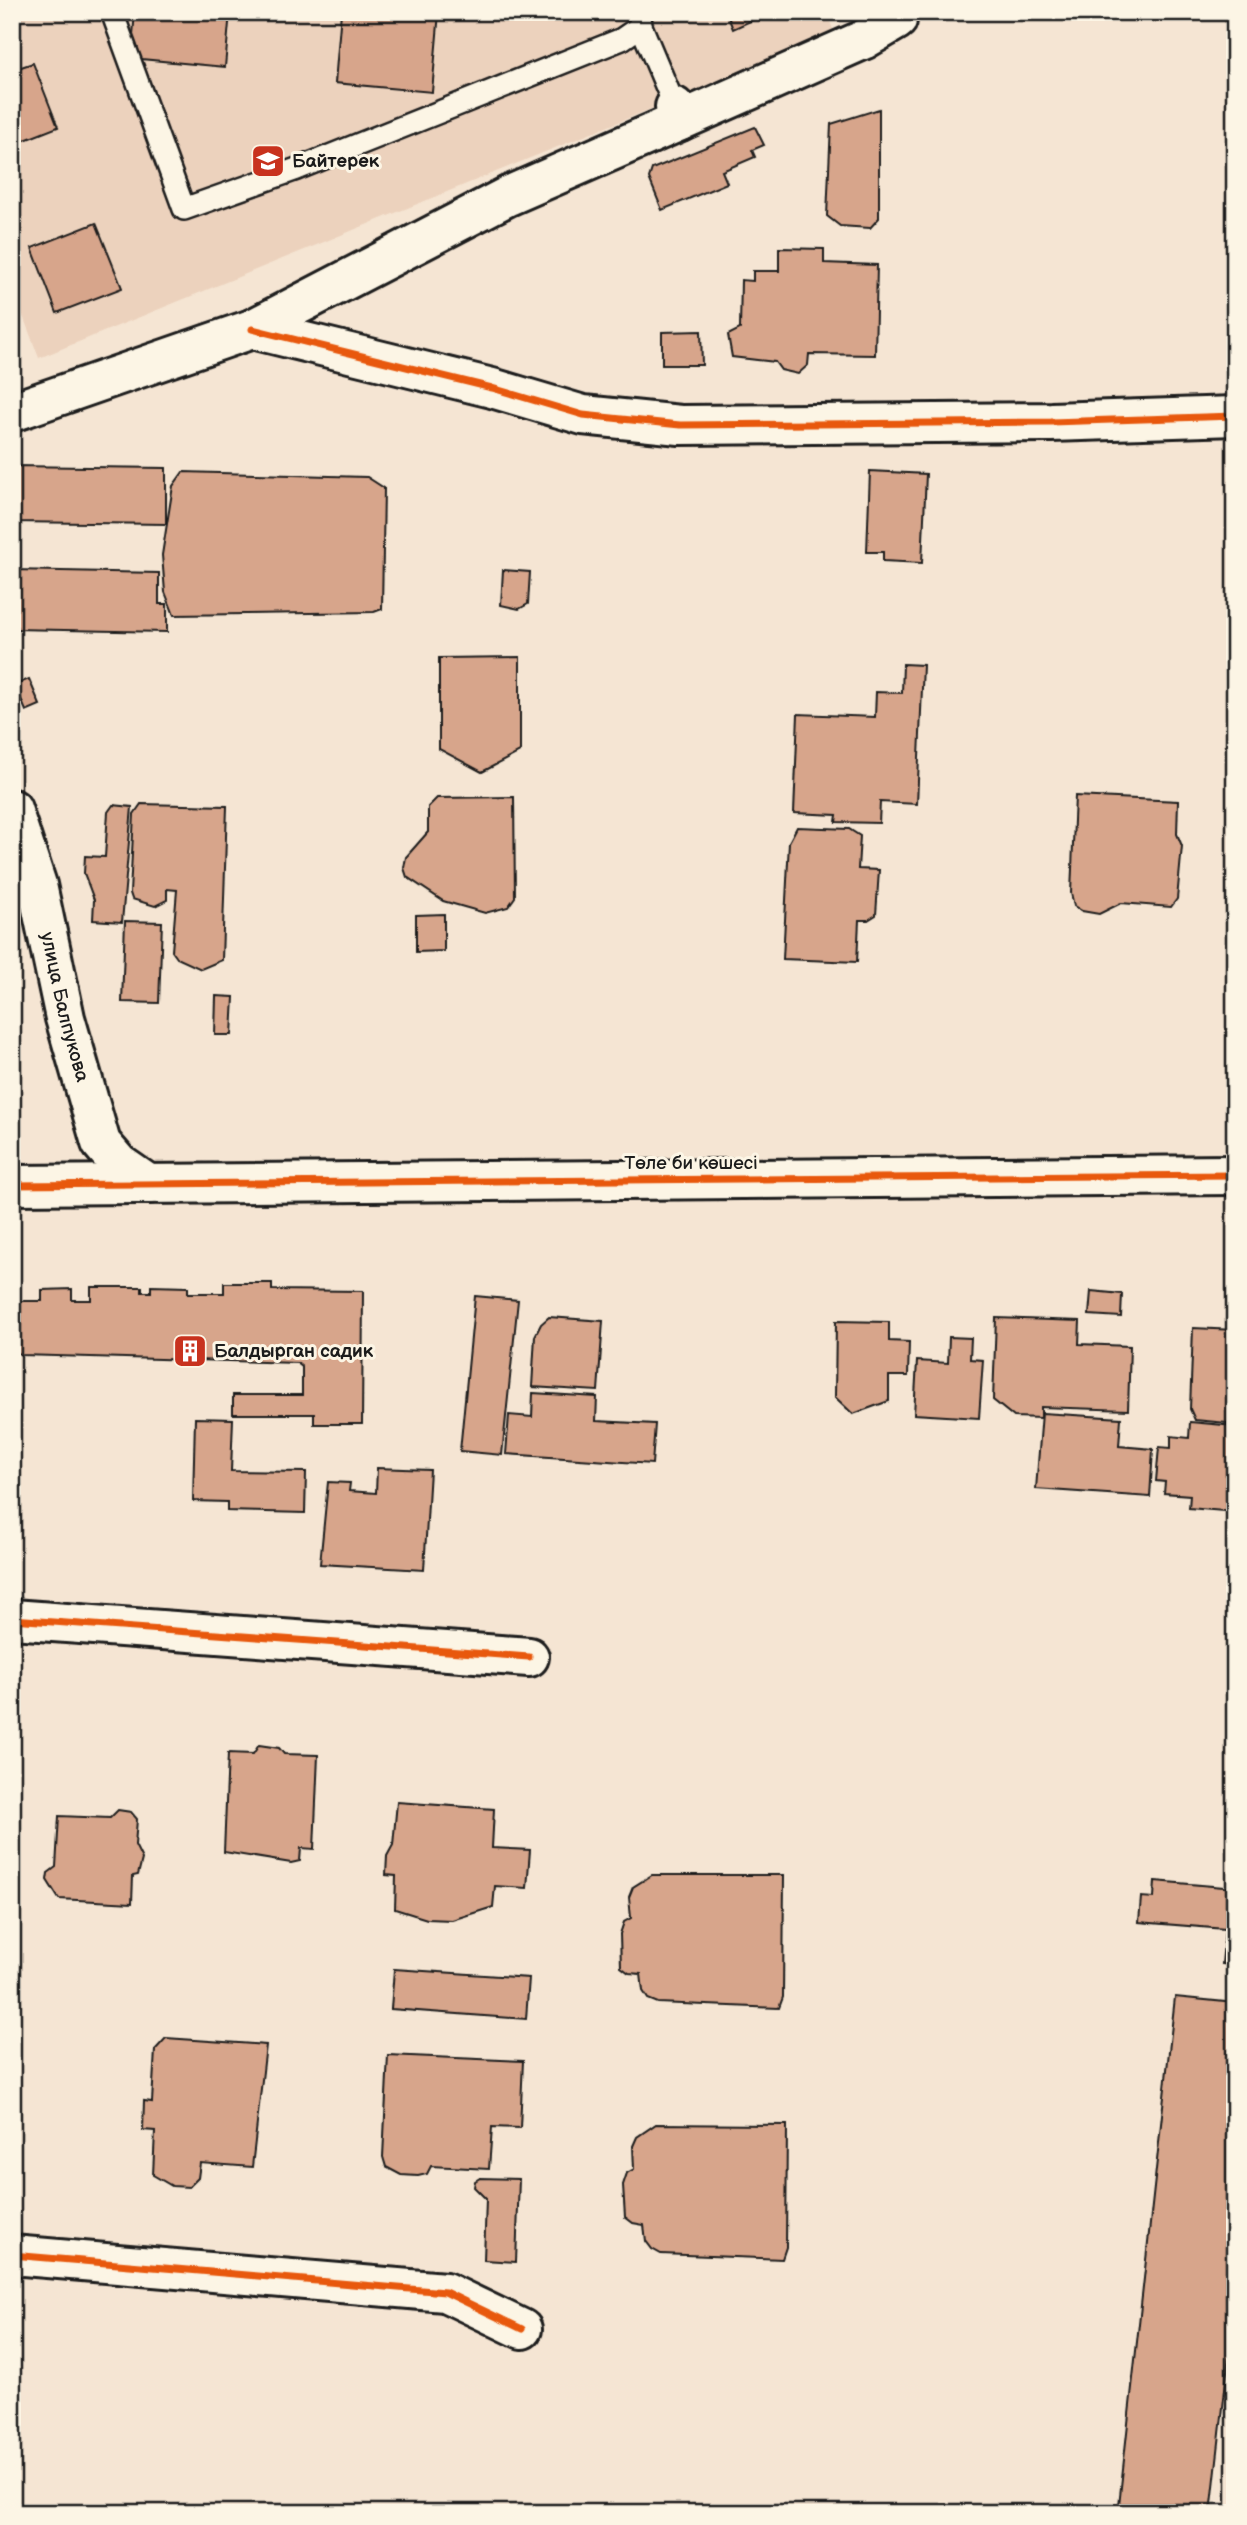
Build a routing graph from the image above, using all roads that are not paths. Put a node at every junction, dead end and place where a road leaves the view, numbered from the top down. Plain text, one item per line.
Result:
1 (112, 12) edge
2 (897, 12) edge
3 (641, 19) edge
4 (678, 114) junction
5 (251, 329) junction
6 (12, 412) edge
7 (1235, 416) edge
8 (12, 809) edge
9 (1235, 1175) edge
10 (148, 1184) junction
11 (12, 1185) edge
12 (12, 1619) edge
13 (529, 1657) dead end
14 (12, 2255) edge
15 (522, 2329) dead end

1 - 3 lane
2 - 4 street
3 - 4 lane
4 - 5 street
5 - 6 street
5 - 7 street
8 - 10 street, улица Балпукова
9 - 10 street, Төле би көшесі
10 - 11 street, Төле би көшесі
12 - 13 street
14 - 15 street

